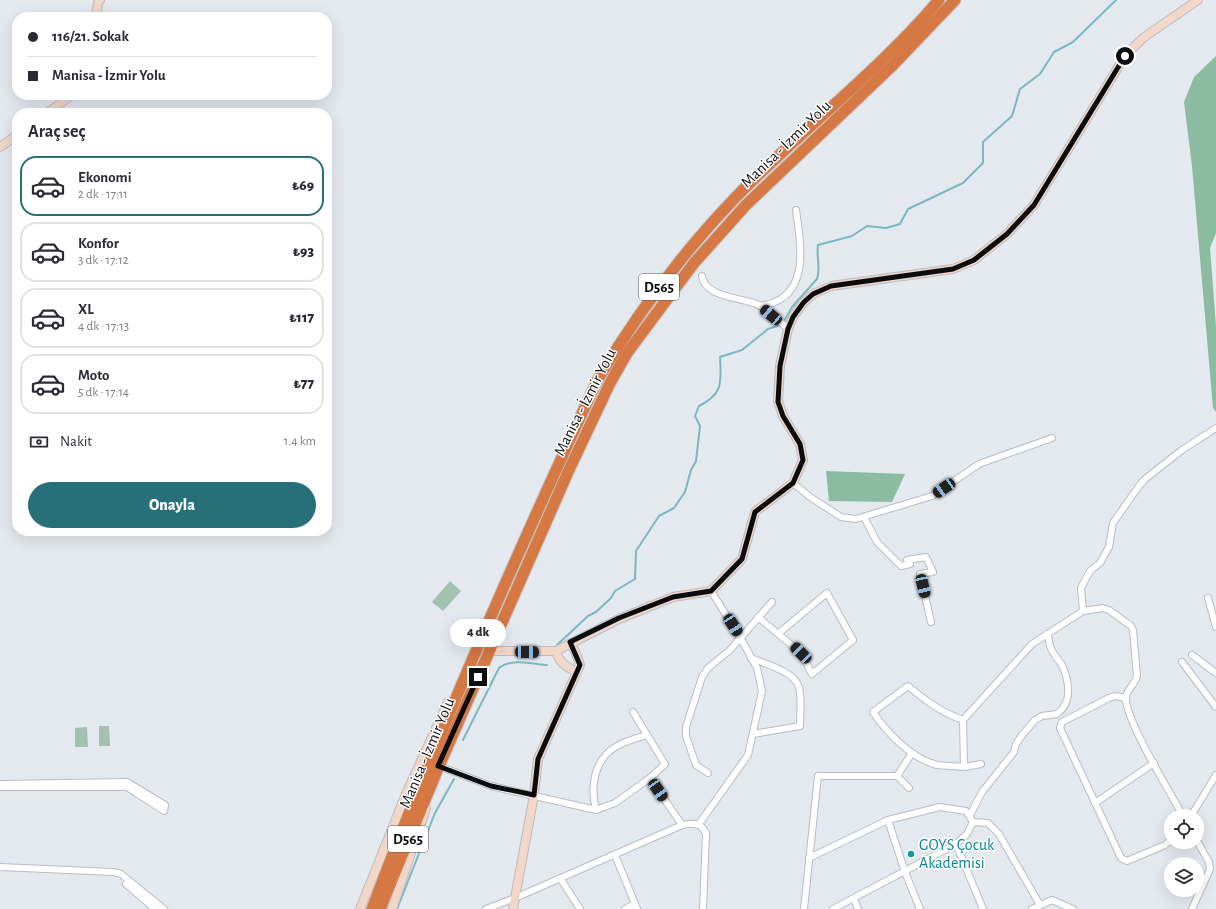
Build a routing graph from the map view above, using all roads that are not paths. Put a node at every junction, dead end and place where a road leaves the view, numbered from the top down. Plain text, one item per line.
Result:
1 (100, 0) edge
2 (940, 0) edge
3 (955, 0) edge
4 (1198, 0) edge
5 (97, 12) edge
6 (65, 100) edge
7 (54, 108) edge
8 (12, 139) edge
9 (0, 147) edge
10 (796, 210) dead end
11 (702, 276) dead end
12 (760, 306) junction
13 (788, 329) junction
14 (1216, 428) edge
15 (1052, 438) dead end
16 (793, 483) junction
17 (864, 517) junction
18 (711, 591) junction
19 (1208, 598) dead end
20 (772, 602) dead end
21 (1083, 611) junction
22 (758, 617) junction
23 (931, 622) dead end
24 (1216, 627) edge
25 (778, 633) junction
26 (1047, 634) junction
27 (740, 637) junction
28 (570, 642) junction
29 (479, 645) junction
30 (489, 651) junction
31 (556, 651) junction
32 (1192, 655) dead end
33 (751, 658) junction
34 (1182, 662) dead end
35 (576, 672) junction
36 (1216, 673) edge
37 (1126, 698) junction
38 (1216, 708) edge
39 (633, 712) dead end
40 (963, 720) junction
41 (753, 734) junction
42 (647, 736) junction
43 (912, 753) junction
44 (1154, 763) junction
45 (981, 764) dead end
46 (964, 767) junction
47 (438, 768) junction
48 (708, 773) dead end
49 (1216, 775) edge
50 (897, 776) junction
51 (650, 778) junction
52 (0, 784) edge
53 (0, 787) edge
54 (909, 788) dead end
55 (534, 795) junction
56 (1095, 803) junction
57 (1179, 809) edge
58 (1195, 809) edge
59 (596, 810) junction
60 (970, 815) junction
61 (888, 820) junction
62 (973, 822) junction
63 (699, 824) junction
64 (682, 825) junction
65 (956, 844) junction
66 (1164, 845) edge
67 (1201, 849) edge
68 (615, 855) junction
69 (809, 858) junction
70 (0, 867) edge
71 (0, 870) edge
72 (905, 872) junction
73 (560, 878) junction
74 (515, 898) junction
75 (854, 899) junction
76 (1040, 905) junction
77 (636, 907) edge
78 (155, 909) edge
79 (164, 909) edge
80 (360, 909) edge
81 (372, 909) edge
82 (380, 909) edge
83 (392, 909) edge
84 (486, 909) edge
85 (513, 909) edge
86 (580, 909) edge
87 (625, 909) edge
88 (703, 909) edge
89 (804, 909) edge
90 (833, 909) edge
91 (858, 909) edge
92 (920, 909) edge
93 (983, 909) edge
94 (1032, 909) edge
95 (1073, 909) edge
96 (1192, 909) edge

1 - 5 street
2 - 29 highway, Manisa - İzmir Yolu / D565
3 - 30 highway, Manisa - İzmir Yolu / D565
4 - 13 street
6 - 7 street
8 - 9 street
10 - 12 street
11 - 12 street
12 - 13 street
13 - 16 street
14 - 21 street
15 - 17 street
16 - 17 street
16 - 18 street
17 - 23 street
18 - 27 street
18 - 28 street
19 - 24 street
20 - 22 street
21 - 26 street
21 - 37 street
22 - 25 street
22 - 27 street
25 - 25 street
26 - 40 street
26 - 60 street
27 - 33 street
27 - 48 street
28 - 31 street
28 - 35 street
29 - 80 street
29 - 81 highway, Manisa - İzmir Yolu / D565
30 - 31 street
30 - 47 highway, Manisa - İzmir Yolu / D565
31 - 35 street
32 - 36 street
33 - 41 street
33 - 41 street
34 - 38 street
35 - 55 street
37 - 44 street
37 - 56 street
39 - 42 street
40 - 43 street
40 - 46 street
41 - 63 street
42 - 51 street
42 - 59 street
43 - 46 street
43 - 50 street
44 - 56 street
44 - 57 street
45 - 46 street
47 - 55 street
47 - 82 highway, Manisa - İzmir Yolu / D565
47 - 83 street
49 - 58 street
50 - 54 street
50 - 69 street
51 - 59 street
51 - 64 street
52 - 53 street
55 - 59 street
55 - 74 street
56 - 66 street
60 - 61 street
60 - 62 street
61 - 69 street
61 - 72 street
62 - 65 street
62 - 76 street
63 - 64 street
63 - 88 street
64 - 68 street
65 - 72 street
65 - 93 street
67 - 96 street
68 - 73 street
68 - 77 street
69 - 89 street
70 - 79 street
71 - 78 street
72 - 75 street
72 - 92 street
73 - 74 street
73 - 86 street
74 - 84 street
74 - 85 street
75 - 90 street
75 - 91 street
76 - 94 street
76 - 95 street
77 - 87 street

